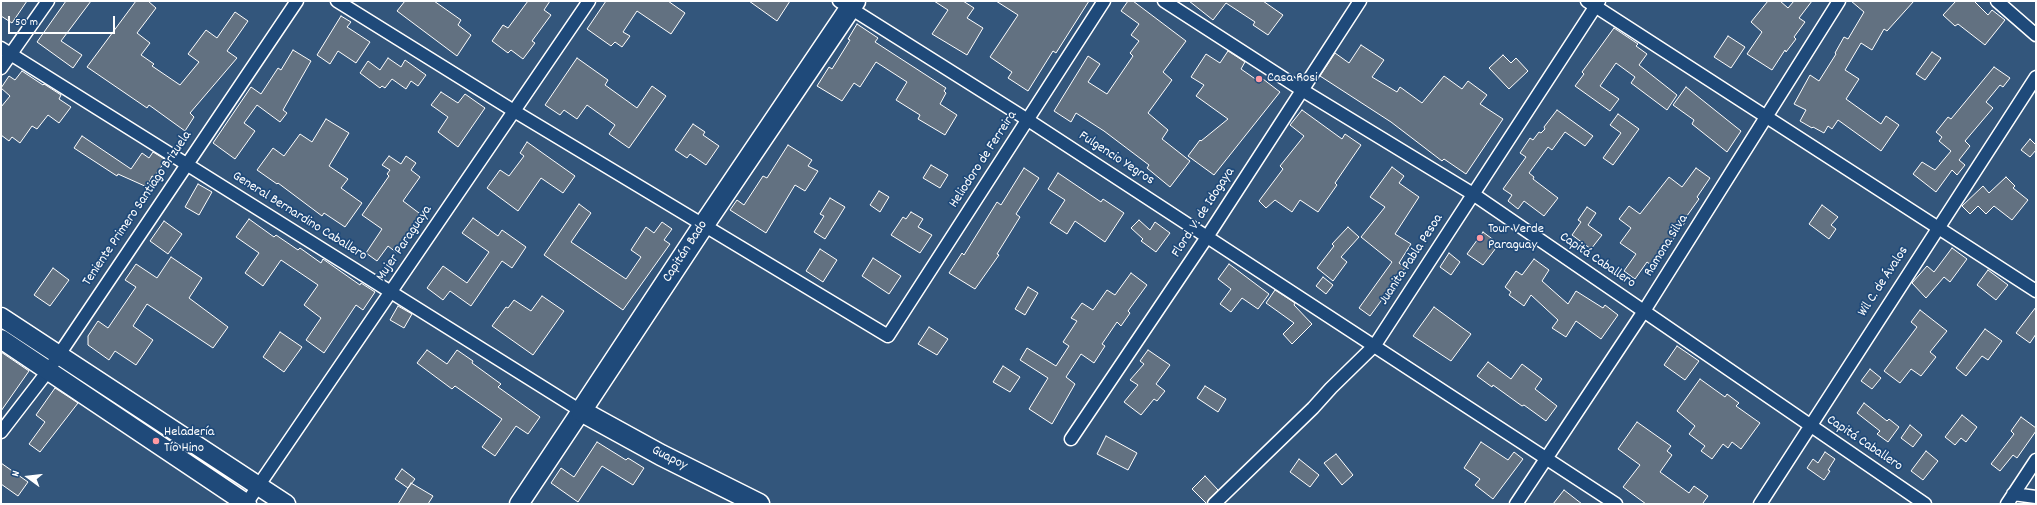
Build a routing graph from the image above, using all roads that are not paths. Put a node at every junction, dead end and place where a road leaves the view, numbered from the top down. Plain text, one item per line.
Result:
1 (48, 1) edge
2 (297, 1) edge
3 (337, 1) edge
4 (589, 1) edge
5 (1104, 1) edge
6 (1164, 1) edge
7 (1360, 1) edge
8 (1839, 1) edge
9 (1997, 1) edge
10 (848, 3) edge
11 (1594, 3) edge
12 (2036, 35) edge
13 (6, 51) edge
14 (1, 68) edge
15 (2036, 76) edge
16 (1302, 90) junction
17 (514, 112) junction
18 (1766, 116) junction
19 (1028, 120) junction
20 (186, 164) junction
21 (1473, 194) junction
22 (703, 226) junction
23 (1937, 227) junction
24 (1207, 236) junction
25 (2036, 291) edge
26 (391, 292) junction
27 (1644, 311) junction
28 (1, 317) edge
29 (1, 340) edge
30 (1375, 345) junction
31 (58, 353) junction
32 (48, 370) junction
33 (581, 411) junction
34 (1810, 425) junction
35 (1, 432) edge
36 (1071, 439) dead end
37 (1546, 458) junction
38 (2036, 460) edge
39 (259, 486) junction
40 (2036, 497) edge
41 (2010, 499) edge
42 (247, 504) edge
43 (286, 504) edge
44 (519, 504) edge
45 (759, 504) edge
46 (1214, 504) edge
47 (1516, 504) edge
48 (1616, 504) edge
49 (1760, 504) edge
50 (1926, 504) edge

1 - 13 street
2 - 20 street, Teniente Primero Santiago Brizuela
3 - 17 street
4 - 17 street, Mujer Paraguaya
5 - 19 street, Heliodoro de Ferreira
6 - 16 street, Capitá Caballero
7 - 16 street, Flord. V. de Idogaya
8 - 18 street, Ramona Silva
9 - 12 street
10 - 19 street, Fulgencio Yegros
10 - 22 main road, Capitán Bado
11 - 18 street
11 - 21 street, Juanita Pabla Pesoa
13 - 14 street
13 - 20 street, General Bernardino Caballero
15 - 23 street, Wil C. de Ávalos
16 - 21 street, Capitá Caballero
16 - 24 street, Flord. V. de Idogaya
17 - 22 street
17 - 26 street, Mujer Paraguaya
18 - 23 street
18 - 27 street, Ramona Silva
19 - 22 street, Heliodoro de Ferreira
19 - 24 street, Fulgencio Yegros
20 - 26 street, General Bernardino Caballero
20 - 31 street, Teniente Primero Santiago Brizuela
21 - 27 street, Capitá Caballero
21 - 30 street, Juanita Pabla Pesoa
22 - 33 main road, Capitán Bado
23 - 25 street
23 - 34 street, Wil C. de Ávalos
24 - 30 street, Fulgencio Yegros
24 - 36 street, Flord. V. de Idogaya
26 - 33 street, General Bernardino Caballero
26 - 39 street, Mujer Paraguaya
27 - 34 street, Capitá Caballero
27 - 37 street, Ramona Silva
28 - 31 main road
29 - 32 main road
30 - 37 street, Fulgencio Yegros
30 - 46 street, Juanita Pabla Pesoa
31 - 32 street, Teniente Primero Santiago Brizuela
31 - 39 main road
32 - 35 street, Teniente Primero Santiago Brizuela
32 - 42 main road
33 - 44 main road, Capitán Bado
33 - 45 main road, Guapoy
34 - 49 street, Wil C. de Ávalos
34 - 50 street, Capitá Caballero
37 - 47 street, Ramona Silva
37 - 48 street, Fulgencio Yegros
38 - 41 street
39 - 42 street, Mujer Paraguaya
39 - 43 main road
40 - 41 street

